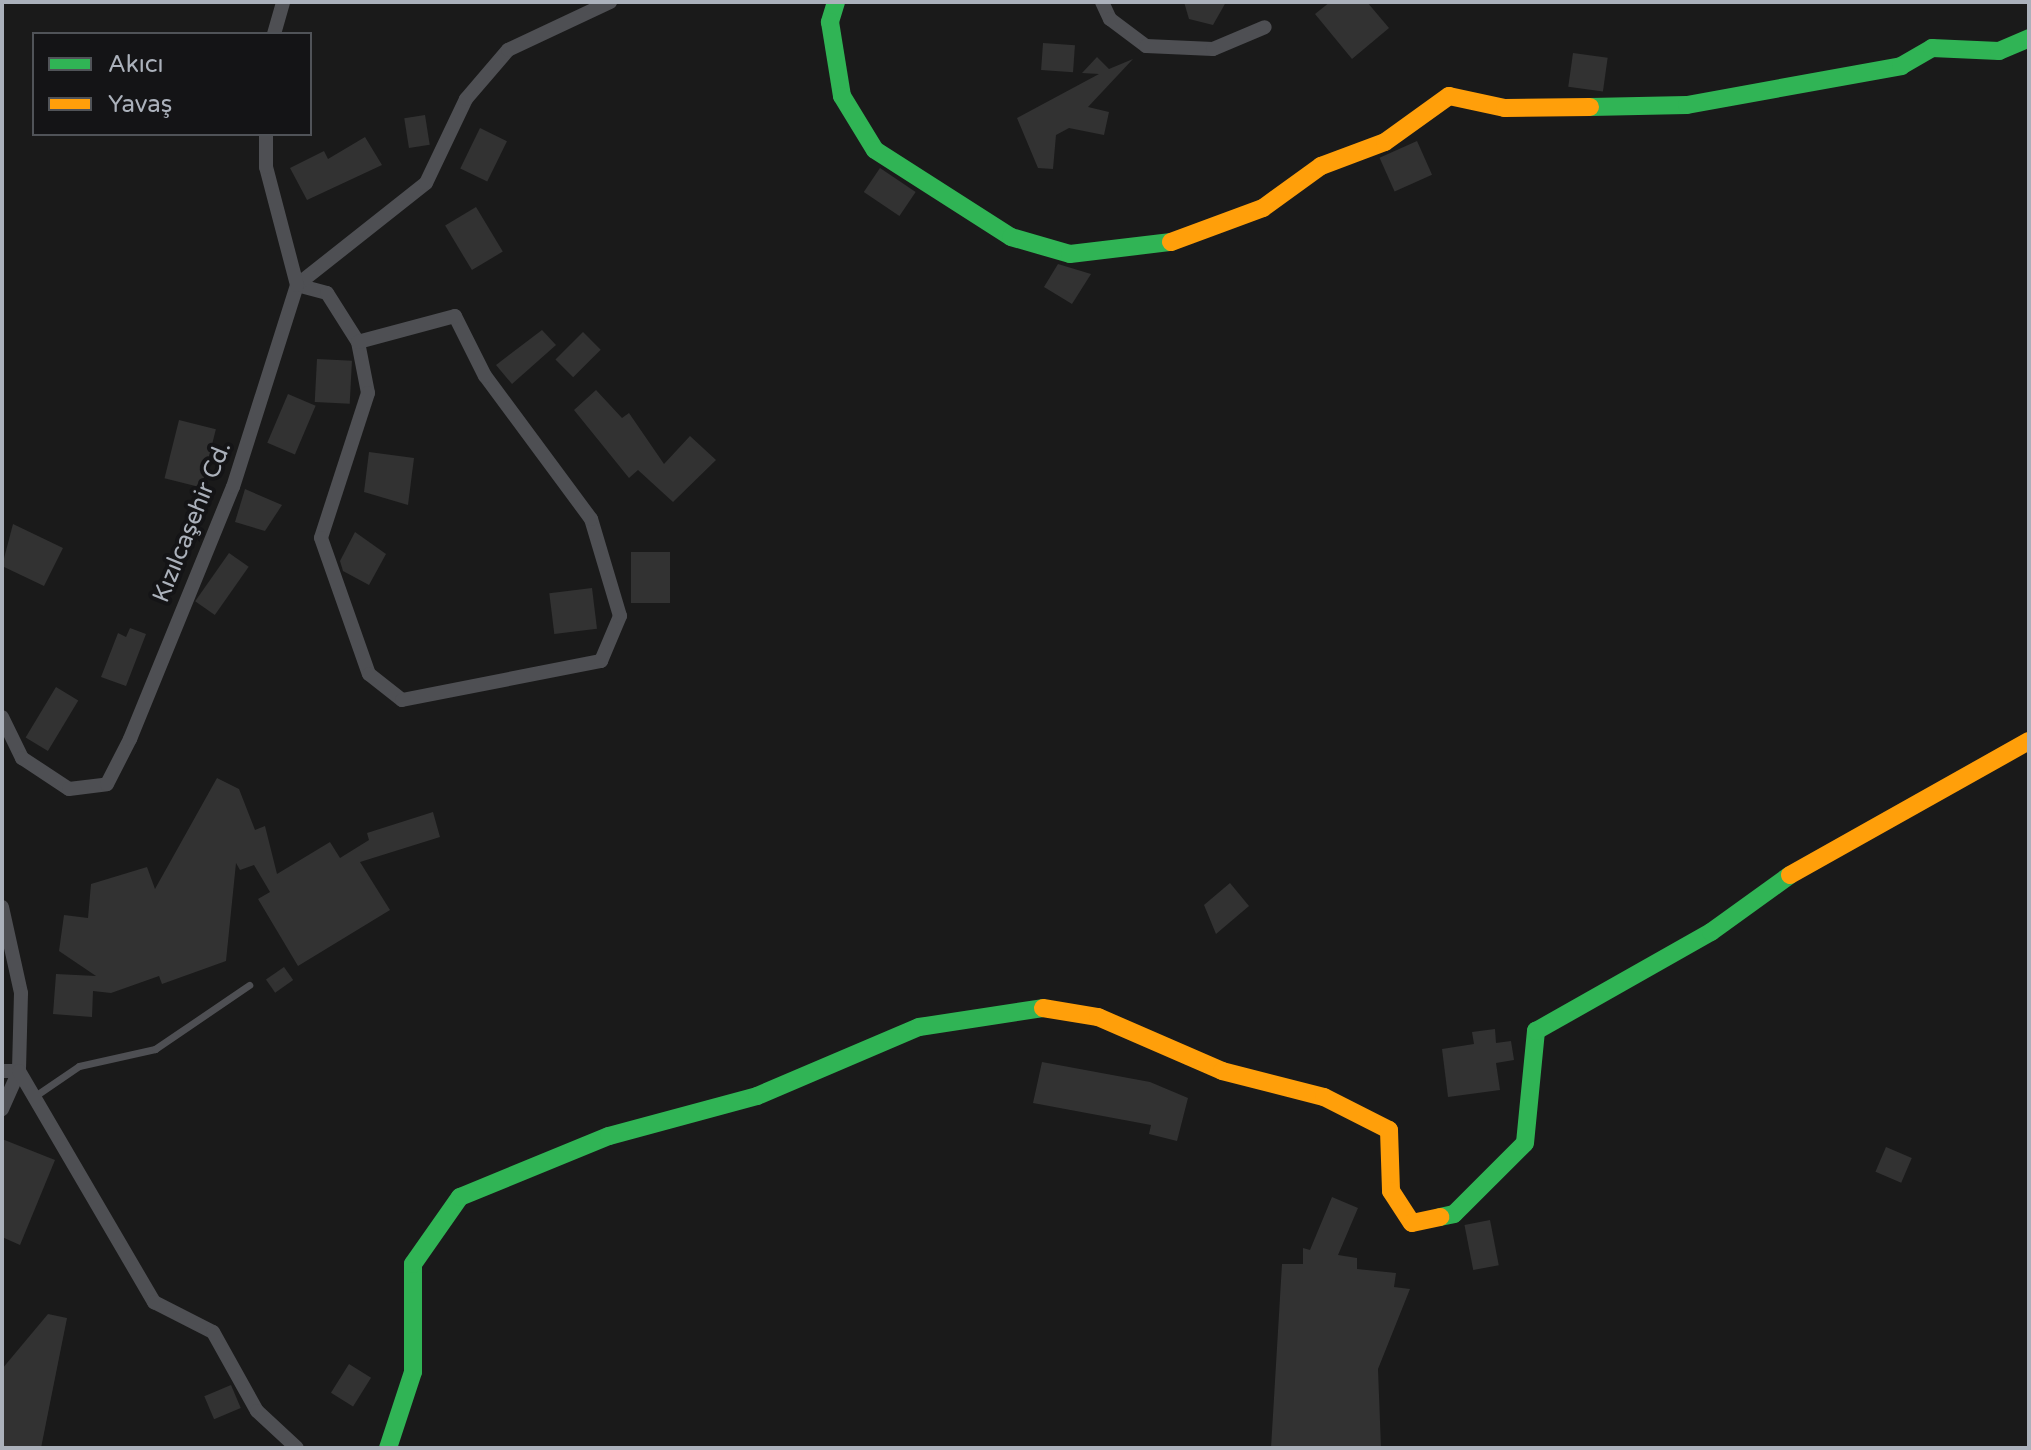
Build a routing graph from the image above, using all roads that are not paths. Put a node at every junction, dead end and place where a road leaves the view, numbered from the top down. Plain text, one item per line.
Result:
1 (283, 2) edge
2 (610, 2) edge
3 (836, 2) edge
4 (1102, 2) edge
5 (1265, 27) dead end
6 (275, 32) edge
7 (2029, 38) edge
8 (266, 136) edge
9 (297, 285) junction
10 (358, 342) junction
11 (2, 717) edge
12 (2029, 741) edge
13 (2, 907) edge
14 (249, 985) dead end
15 (2, 1071) edge
16 (19, 1071) junction
17 (35, 1096) junction
18 (2, 1109) edge
19 (297, 1448) edge
20 (388, 1448) edge

1 - 6 street
2 - 9 street
3 - 7 street
4 - 5 street
8 - 9 street
9 - 10 street
9 - 11 street, Kızılcaşehir Cd.
10 - 10 street
12 - 20 street
13 - 16 street
14 - 17 lane
15 - 16 street
16 - 17 street
16 - 18 street
17 - 19 street

